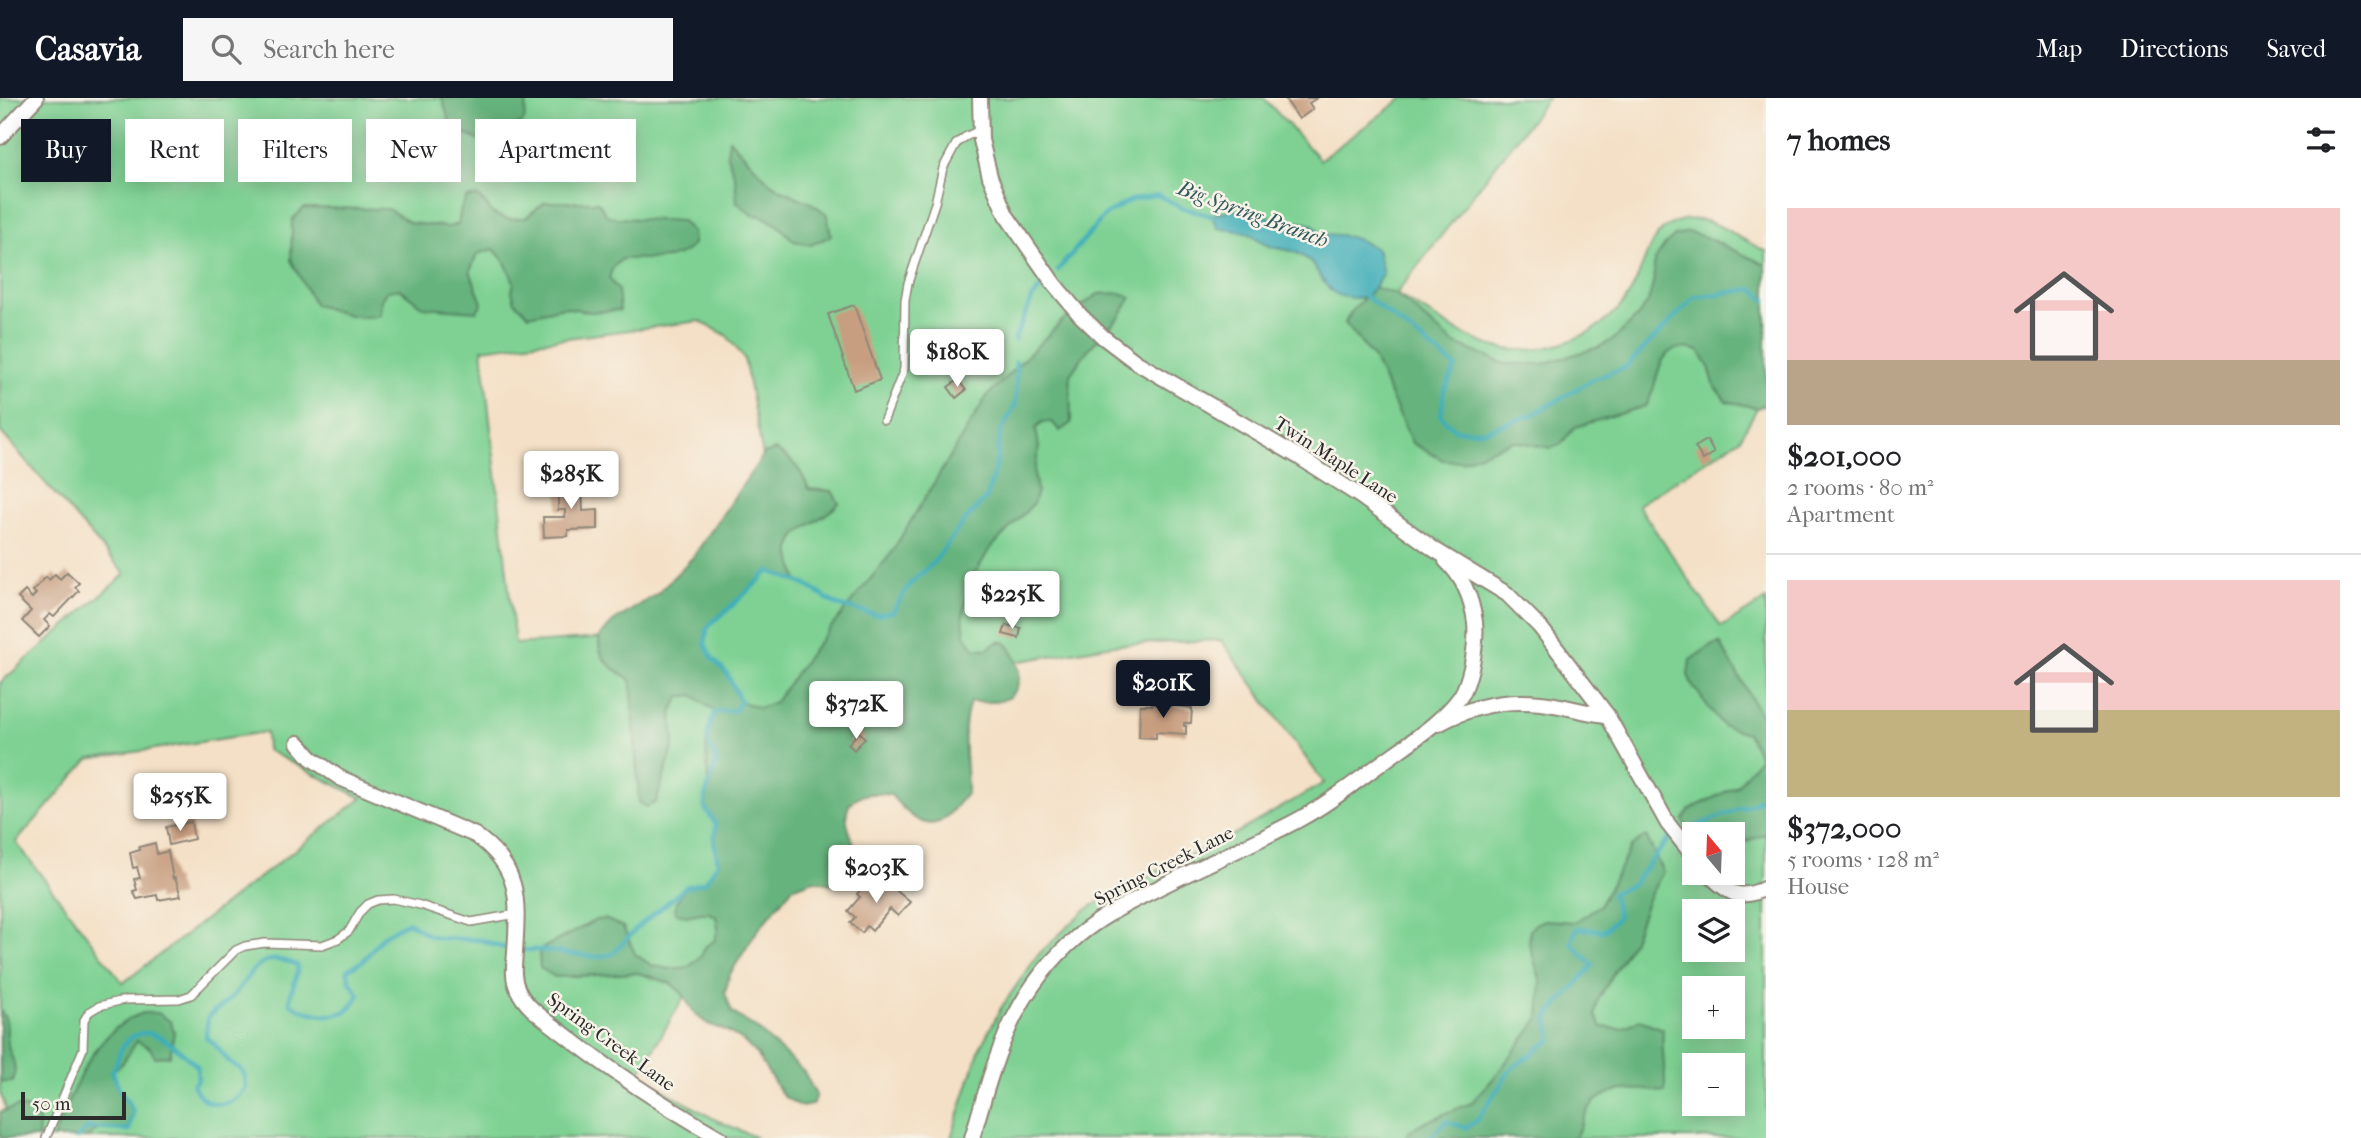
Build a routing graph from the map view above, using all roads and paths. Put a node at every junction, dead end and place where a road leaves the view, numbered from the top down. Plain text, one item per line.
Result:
1 (36, 98) edge
2 (980, 98) edge
3 (981, 130) junction
4 (0, 136) edge
5 (884, 420) dead end
6 (1435, 550) junction
7 (1606, 715) junction
8 (1428, 729) junction
9 (298, 743) dead end
10 (1682, 842) edge
11 (1722, 886) edge
12 (1766, 888) edge
13 (517, 914) junction
14 (46, 1138) edge
15 (720, 1138) edge
16 (972, 1138) edge

1 - 4 street
2 - 3 street, Twin Maple Lane
3 - 5 lane
3 - 6 street, Twin Maple Lane
6 - 7 street, Twin Maple Lane
6 - 8 street, Spring Creek Lane
7 - 8 street, Spring Creek Lane
7 - 10 street, Twin Maple Lane
8 - 16 street, Spring Creek Lane
9 - 13 street, Spring Creek Lane
11 - 12 street
13 - 14 lane
13 - 15 street, Spring Creek Lane

